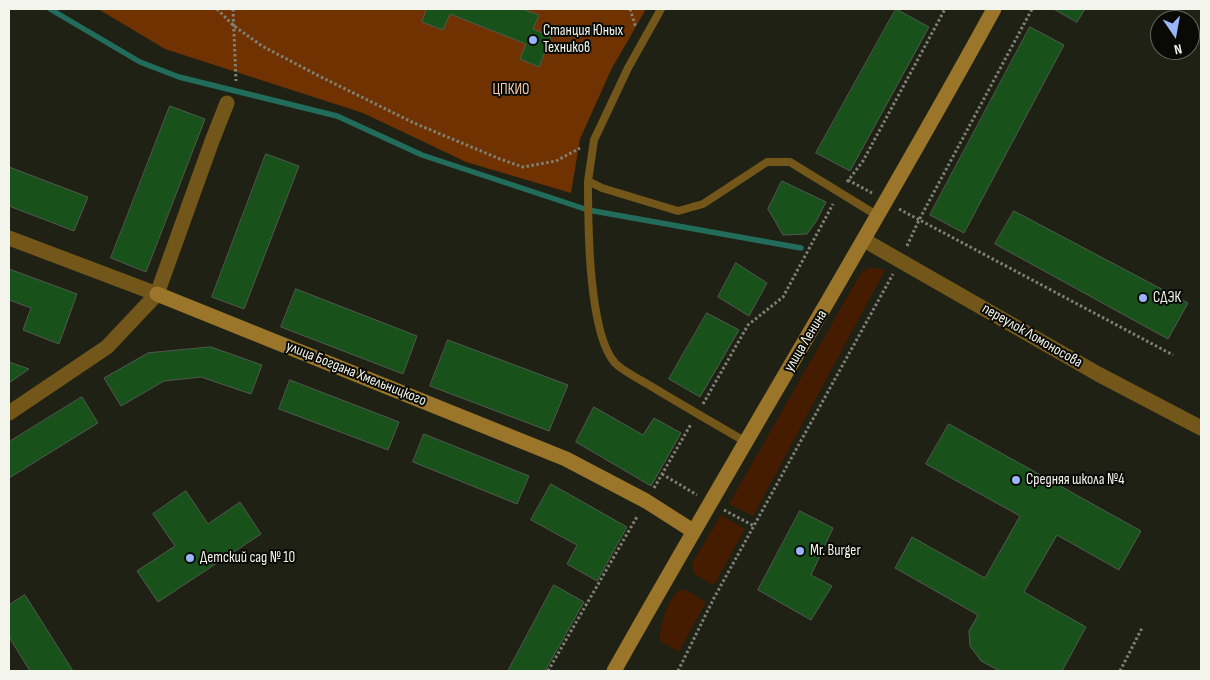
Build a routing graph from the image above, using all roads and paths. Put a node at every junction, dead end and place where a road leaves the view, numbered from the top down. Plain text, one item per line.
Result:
1 (218, 9) edge
2 (233, 9) edge
3 (661, 9) edge
4 (945, 9) edge
5 (994, 9) edge
6 (1032, 9) edge
7 (234, 26) junction
8 (236, 81) dead end
9 (228, 104) dead end
10 (594, 140) junction
11 (848, 180) junction
12 (588, 181) junction
13 (839, 193) junction
14 (886, 201) junction
15 (878, 216) junction
16 (919, 220) junction
17 (9, 238) edge
18 (864, 240) junction
19 (900, 260) junction
20 (157, 294) junction
21 (1173, 355) dead end
22 (9, 413) edge
23 (697, 414) junction
24 (1201, 428) edge
25 (746, 442) junction
26 (646, 501) junction
27 (693, 531) junction
28 (1142, 628) dead end
29 (548, 671) edge
30 (614, 671) edge
31 (678, 671) edge
32 (1120, 671) edge

1 - 7 path
2 - 7 path
3 - 10 lane
4 - 11 path
5 - 14 street, улица Ленина
6 - 16 path
7 - 8 path
7 - 10 path
9 - 20 street
10 - 12 lane
11 - 13 path
11 - 14 path
12 - 13 lane
12 - 23 lane
13 - 15 lane
13 - 23 path
14 - 15 street, улица Ленина
14 - 16 path
15 - 18 street, улица Ленина
16 - 19 path
16 - 21 path
17 - 20 street, улица Богдана Хмельницкого
18 - 19 street, переулок Ломоносова
18 - 25 street, улица Ленина
19 - 24 street, переулок Ломоносова
19 - 31 path
20 - 22 street
20 - 26 street, улица Богдана Хмельницкого
23 - 25 lane
23 - 26 path
25 - 27 street, улица Ленина
26 - 27 street, улица Богдана Хмельницкого
26 - 29 path
27 - 30 street, улица Ленина
28 - 32 path

